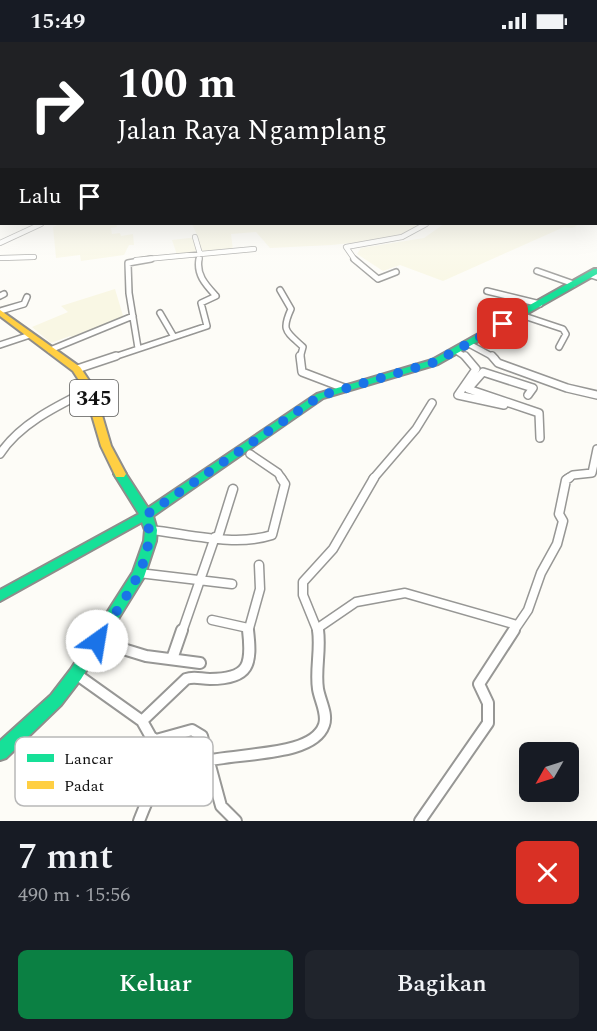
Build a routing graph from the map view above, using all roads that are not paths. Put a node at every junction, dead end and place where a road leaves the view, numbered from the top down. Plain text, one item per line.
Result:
1 (39, 225) edge
2 (424, 225) edge
3 (2, 235) dead end
4 (195, 237) dead end
5 (10, 238) junction
6 (0, 243) edge
7 (254, 249) dead end
8 (200, 254) junction
9 (34, 257) dead end
10 (0, 258) edge
11 (537, 271) dead end
12 (396, 272) dead end
13 (595, 274) edge
14 (574, 284) junction
15 (280, 290) dead end
16 (488, 291) dead end
17 (27, 297) dead end
18 (540, 304) junction
19 (0, 312) edge
20 (160, 313) dead end
21 (520, 315) junction
22 (133, 316) junction
23 (30, 335) junction
24 (174, 337) junction
25 (469, 344) junction
26 (0, 345) edge
27 (559, 347) dead end
28 (138, 348) junction
29 (50, 350) junction
30 (448, 355) junction
31 (76, 369) junction
32 (480, 370) junction
33 (345, 388) junction
34 (465, 388) junction
35 (91, 389) junction
36 (528, 395) dead end
37 (597, 395) edge
38 (432, 403) dead end
39 (539, 413) junction
40 (540, 438) dead end
41 (4, 442) edge
42 (597, 449) edge
43 (0, 454) edge
44 (250, 454) dead end
45 (233, 489) dead end
46 (146, 515) junction
47 (151, 530) junction
48 (216, 537) junction
49 (259, 565) dead end
50 (139, 573) junction
51 (199, 580) junction
52 (232, 584) dead end
53 (0, 596) edge
54 (212, 620) dead end
55 (517, 625) junction
56 (248, 628) junction
57 (318, 628) junction
58 (97, 641) junction
59 (172, 659) junction
60 (200, 663) dead end
61 (76, 674) junction
62 (142, 721) junction
63 (17, 737) edge
64 (151, 737) edge
65 (167, 737) edge
66 (202, 737) edge
67 (15, 739) edge
68 (0, 752) edge
69 (213, 753) edge
70 (213, 778) edge
71 (146, 806) edge
72 (139, 821) edge
73 (236, 821) edge
74 (420, 821) edge

1 - 5 street
2 - 12 street
3 - 5 street
4 - 8 street
5 - 6 street
7 - 8 street
8 - 22 street
8 - 24 street
9 - 10 street
11 - 14 street
13 - 14 main road
14 - 18 main road
15 - 33 street
16 - 18 street
17 - 19 street
18 - 21 main road
19 - 23 main road, 345
20 - 24 street
21 - 25 main road
21 - 27 street
22 - 28 street
22 - 29 street
23 - 26 street
23 - 29 main road, 345
24 - 28 street
25 - 30 main road
25 - 37 street
28 - 31 street
29 - 31 main road, 345
30 - 32 street
30 - 33 main road
31 - 35 main road, 345
32 - 34 street
32 - 36 street
33 - 46 main road
34 - 39 street
34 - 39 street
35 - 41 street
35 - 46 main road, 345
38 - 57 street
39 - 40 street
41 - 43 street
42 - 55 street
44 - 48 street
45 - 48 street
46 - 47 main road
46 - 53 main road
47 - 48 street
47 - 50 main road
48 - 51 street
49 - 56 street
50 - 51 street
50 - 58 main road
51 - 52 street
51 - 59 street
54 - 56 street
55 - 57 street
55 - 74 street
56 - 62 street
57 - 69 street
58 - 59 street
58 - 61 main road
59 - 60 street
61 - 62 street
61 - 63 main road
62 - 64 street
65 - 66 street
67 - 68 main road
70 - 73 street
71 - 72 street

